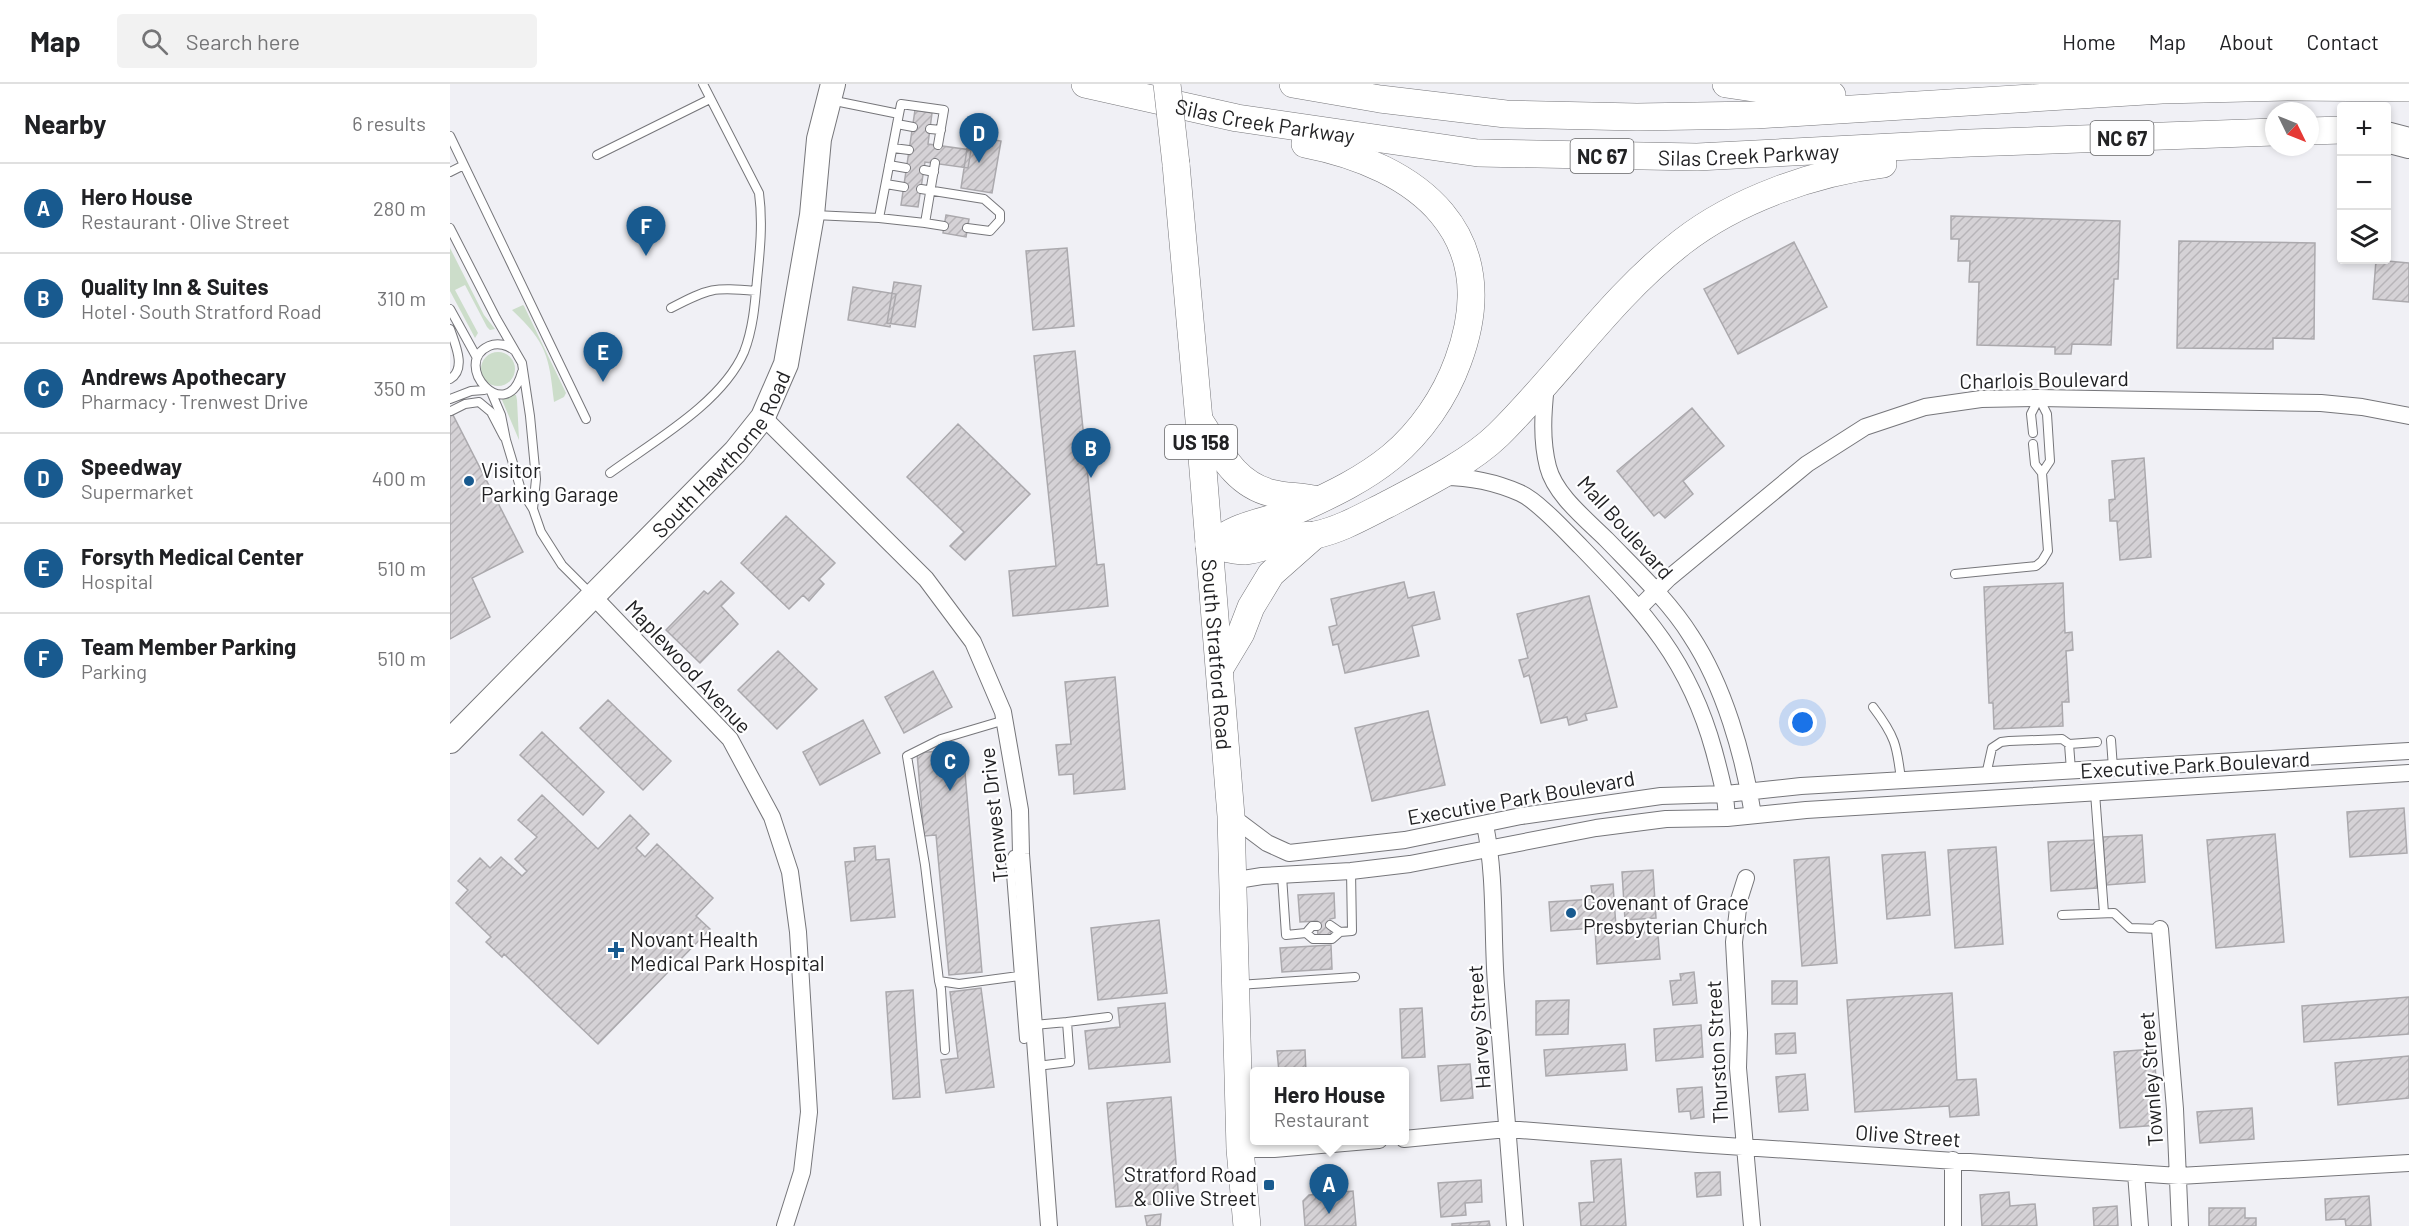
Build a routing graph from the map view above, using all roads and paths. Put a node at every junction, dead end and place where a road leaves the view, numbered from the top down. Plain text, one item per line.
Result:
1 (703, 84) edge
2 (1085, 84) edge
3 (1167, 84) edge
4 (1293, 84) edge
5 (1726, 84) edge
6 (2409, 87) edge
7 (831, 92) edge
8 (2032, 97) junction
9 (710, 99) junction
10 (899, 114) junction
11 (1237, 118) junction
12 (897, 124) junction
13 (913, 127) dead end
14 (930, 129) dead end
15 (940, 130) junction
16 (2337, 130) edge
17 (2391, 130) edge
18 (2319, 131) edge
19 (2409, 131) edge
20 (2265, 132) edge
21 (450, 136) edge
22 (2391, 138) edge
23 (1970, 143) junction
24 (2409, 143) edge
25 (938, 145) dead end
26 (892, 148) junction
27 (909, 150) dead end
28 (597, 155) dead end
29 (464, 165) junction
30 (889, 165) junction
31 (906, 168) dead end
32 (924, 170) dead end
33 (450, 172) edge
34 (886, 184) junction
35 (904, 187) dead end
36 (921, 189) dead end
37 (931, 190) junction
38 (812, 215) junction
39 (879, 218) junction
40 (925, 223) junction
41 (944, 226) dead end
42 (450, 228) edge
43 (967, 228) dead end
44 (756, 291) junction
45 (671, 308) dead end
46 (450, 309) edge
47 (450, 329) edge
48 (518, 355) junction
49 (474, 361) junction
50 (522, 371) junction
51 (452, 378) edge
52 (1546, 385) junction
53 (488, 392) junction
54 (2039, 398) junction
55 (450, 399) edge
56 (451, 411) edge
57 (2409, 416) edge
58 (763, 417) junction
59 (586, 419) dead end
60 (1199, 420) junction
61 (2033, 433) dead end
62 (506, 440) junction
63 (2033, 444) dead end
64 (610, 473) dead end
65 (2042, 473) junction
66 (1440, 477) junction
67 (1317, 500) junction
68 (532, 509) junction
69 (1315, 535) junction
70 (1209, 545) junction
71 (1955, 574) dead end
72 (1655, 592) junction
73 (592, 596) junction
74 (1640, 608) junction
75 (1220, 668) junction
76 (1716, 685) junction
77 (1693, 691) junction
78 (1873, 707) dead end
79 (1005, 720) junction
80 (2111, 740) dead end
81 (450, 741) edge
82 (2097, 742) dead end
83 (2069, 744) junction
84 (2409, 751) edge
85 (2113, 768) junction
86 (2071, 770) junction
87 (2409, 773) edge
88 (1986, 775) junction
89 (1901, 780) junction
90 (1830, 785) junction
91 (1750, 791) junction
92 (2095, 793) junction
93 (1726, 794) junction
94 (1984, 799) junction
95 (1831, 808) junction
96 (1753, 815) junction
97 (1231, 816) junction
98 (1727, 818) junction
99 (1485, 825) junction
100 (1490, 849) junction
101 (1350, 872) junction
102 (1282, 876) junction
103 (1746, 878) dead end
104 (1231, 881) junction
105 (2104, 913) junction
106 (2062, 915) dead end
107 (1330, 925) dead end
108 (1317, 926) dead end
109 (2160, 929) joint
110 (1340, 932) junction
111 (1306, 933) junction
112 (1025, 976) junction
113 (1355, 977) dead end
114 (939, 981) junction
115 (1235, 985) junction
116 (1108, 1017) dead end
117 (1067, 1022) junction
118 (1029, 1032) junction
119 (945, 1050) dead end
120 (1037, 1066) junction
121 (1507, 1129) junction
122 (1409, 1138) edge
123 (1321, 1145) edge
124 (1743, 1146) junction
125 (1240, 1149) junction
126 (1953, 1160) junction
127 (2409, 1163) edge
128 (2136, 1173) junction
129 (2179, 1176) junction
130 (784, 1226) edge
131 (1049, 1226) edge
132 (1247, 1226) edge
133 (1515, 1226) edge
134 (1752, 1226) edge
135 (1953, 1226) edge
136 (2140, 1226) edge
137 (2180, 1226) edge

1 - 9 lane
2 - 11 main road, Silas Creek Parkway / NC 67
3 - 60 main road, South Stratford Road / US 158, bridge
4 - 8 main road, Silas Creek Parkway / NC 67
5 - 8 main road
6 - 8 main road, Silas Creek Parkway / NC 67
7 - 10 lane
7 - 38 main road, South Hawthorne Road
9 - 28 lane
9 - 44 lane
10 - 12 lane
10 - 15 lane
11 - 23 main road, Silas Creek Parkway / NC 67
11 - 67 main road
12 - 13 lane
12 - 26 lane
14 - 15 lane
15 - 25 lane
16 - 18 main road
17 - 19 main road
20 - 23 main road, Silas Creek Parkway / NC 67
21 - 29 lane
22 - 24 highway
23 - 52 main road
26 - 27 lane
26 - 30 lane
29 - 33 lane
29 - 59 lane
30 - 31 lane
30 - 34 lane
32 - 37 lane
34 - 35 lane
34 - 39 lane
36 - 37 lane
37 - 40 lane
37 - 43 lane
38 - 39 lane
38 - 58 main road, South Hawthorne Road
39 - 40 lane
40 - 41 lane
42 - 48 lane
44 - 45 lane
44 - 64 lane
46 - 49 lane
47 - 51 lane
48 - 49 lane
48 - 50 lane
49 - 51 lane
49 - 53 lane
50 - 53 lane
50 - 68 lane
52 - 66 main road
52 - 72 street, Mall Boulevard
53 - 55 lane
53 - 62 lane
54 - 57 street, Charlois Boulevard
54 - 61 lane
54 - 65 lane
54 - 72 street, Charlois Boulevard
56 - 62 lane
58 - 73 main road, South Hawthorne Road
58 - 79 street, Trenwest Drive
60 - 67 main road
60 - 70 main road, South Stratford Road / US 158
62 - 68 lane
63 - 65 lane
65 - 71 lane
66 - 69 main road
66 - 74 street, Mall Boulevard
67 - 70 main road
68 - 73 lane
69 - 70 main road
69 - 75 main road
70 - 75 main road, South Stratford Road / US 158
72 - 74 street, Charlois Boulevard
72 - 76 street, Mall Boulevard
73 - 81 main road, South Hawthorne Road
73 - 130 street, Maplewood Avenue
74 - 77 street, Mall Boulevard
75 - 97 main road, South Stratford Road / US 158
76 - 77 street
76 - 91 street, Mall Boulevard
77 - 93 street, Mall Boulevard
78 - 89 lane
79 - 112 street, Trenwest Drive
79 - 114 lane
80 - 85 lane
82 - 83 lane
83 - 86 lane
83 - 88 lane
84 - 85 street, Executive Park Boulevard
85 - 86 street, Executive Park Boulevard
86 - 88 street, Executive Park Boulevard
87 - 92 street, Executive Park Boulevard
88 - 89 street, Executive Park Boulevard
88 - 94 street
89 - 90 street, Executive Park Boulevard
90 - 91 street, Executive Park Boulevard
90 - 95 street
91 - 93 street, Executive Park Boulevard
91 - 96 street, Mall Boulevard
92 - 94 street, Executive Park Boulevard
92 - 105 lane
93 - 98 street, Mall Boulevard
93 - 99 street, Executive Park Boulevard
94 - 95 street, Executive Park Boulevard
95 - 96 street, Executive Park Boulevard
96 - 98 street, Executive Park Boulevard
97 - 99 street, Executive Park Boulevard
97 - 104 main road, South Stratford Road / US 158
98 - 100 street, Executive Park Boulevard
99 - 100 street, Harvey Street
100 - 101 street, Executive Park Boulevard
100 - 121 street, Harvey Street
101 - 102 street, Executive Park Boulevard
101 - 110 lane
102 - 104 street, Executive Park Boulevard
102 - 111 lane
103 - 124 street, Thurston Street
104 - 115 main road, South Stratford Road / US 158
105 - 106 lane
105 - 109 lane
107 - 110 lane
108 - 111 lane
109 - 129 street, Townley Street
110 - 111 lane
112 - 114 lane
112 - 118 street, Trenwest Drive
113 - 115 lane
114 - 119 lane
115 - 125 main road, South Stratford Road / US 158
116 - 117 lane
117 - 118 lane
117 - 120 lane
118 - 120 street, Trenwest Drive
120 - 131 street, Trenwest Drive
121 - 122 street, Olive Street
121 - 124 street, Olive Street
121 - 133 street, Harvey Street
123 - 125 street
124 - 126 street, Olive Street
124 - 134 street, Thurston Street
125 - 132 main road, South Stratford Road / US 158
126 - 128 street, Olive Street
126 - 135 street
127 - 129 street, Olive Street
128 - 129 street, Olive Street
128 - 136 street
129 - 137 street, Townley Street

